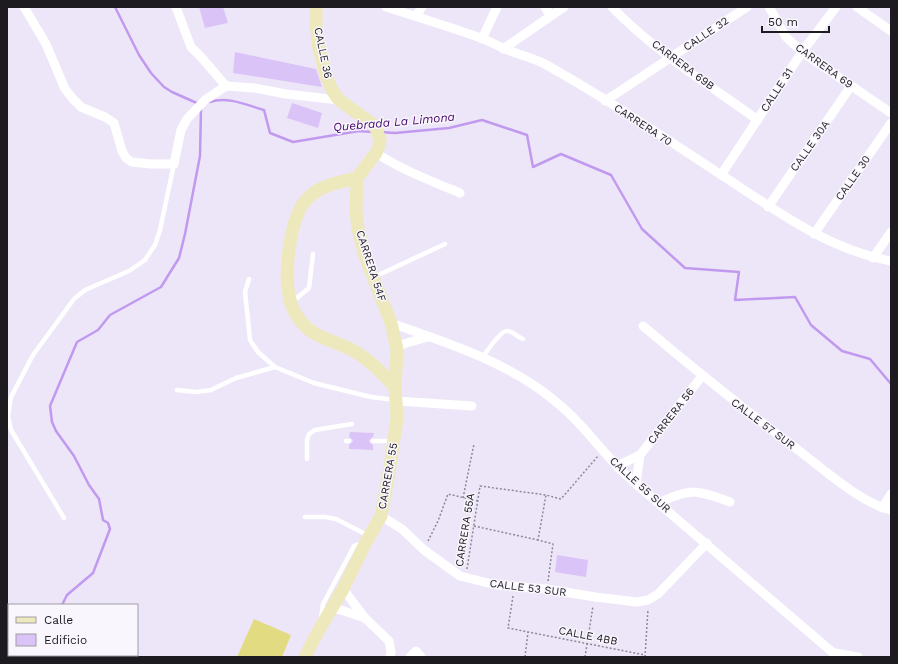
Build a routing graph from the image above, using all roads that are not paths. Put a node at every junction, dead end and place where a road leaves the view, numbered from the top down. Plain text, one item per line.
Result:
1 (24, 7) edge
2 (176, 7) edge
3 (386, 7) edge
4 (422, 7) edge
5 (497, 7) edge
6 (545, 7) edge
7 (564, 7) edge
8 (612, 7) edge
9 (746, 7) edge
10 (769, 7) edge
11 (836, 7) edge
12 (857, 7) edge
13 (317, 8) edge
14 (416, 16) junction
15 (550, 16) junction
16 (891, 30) edge
17 (482, 39) junction
18 (503, 49) junction
19 (802, 52) junction
20 (671, 58) junction
21 (226, 86) junction
22 (851, 86) junction
23 (339, 100) junction
24 (605, 100) junction
25 (891, 113) edge
26 (758, 120) junction
27 (891, 123) edge
28 (376, 152) junction
29 (174, 164) junction
30 (721, 175) junction
31 (357, 178) junction
32 (460, 193) dead end
33 (768, 207) junction
34 (891, 232) edge
35 (814, 234) junction
36 (445, 244) dead end
37 (313, 254) dead end
38 (873, 258) junction
39 (891, 261) edge
40 (374, 278) junction
41 (249, 279) dead end
42 (292, 306) junction
43 (391, 323) junction
44 (643, 326) dead end
45 (428, 337) junction
46 (523, 339) dead end
47 (397, 349) junction
48 (482, 358) junction
49 (275, 368) junction
50 (702, 376) junction
51 (395, 387) junction
52 (177, 390) dead end
53 (397, 401) junction
54 (472, 406) dead end
55 (352, 424) dead end
56 (373, 441) dead end
57 (394, 441) junction
58 (640, 455) junction
59 (307, 459) dead end
60 (616, 466) junction
61 (636, 484) junction
62 (891, 494) edge
63 (659, 502) junction
64 (730, 502) dead end
65 (886, 509) edge
66 (381, 516) junction
67 (305, 517) dead end
68 (64, 518) dead end
69 (368, 539) junction
70 (707, 543) junction
71 (343, 589) junction
72 (332, 608) junction
73 (365, 618) junction
74 (320, 628) junction
75 (836, 655) edge
76 (305, 657) edge
77 (390, 657) edge
78 (410, 657) edge
79 (421, 657) edge
80 (858, 657) edge

1 - 29 street
2 - 21 street
3 - 14 street, CARRERA 70
4 - 14 street
5 - 17 street
6 - 15 street
7 - 15 street
8 - 20 street, CARRERA 69B
9 - 20 street, CALLE 32
10 - 19 street, CARRERA 69
11 - 19 street, CALLE 31
12 - 16 street
13 - 23 main road, CALLE 36
14 - 17 street, CARRERA 70
15 - 18 street
17 - 18 street, CARRERA 70
18 - 24 street, CARRERA 70
19 - 22 street, CARRERA 69
19 - 26 street, CALLE 31
20 - 24 street, CALLE 32
20 - 26 street, CARRERA 69B
21 - 23 street
21 - 29 street
22 - 25 street, CARRERA 69
22 - 33 street, CALLE 30A
23 - 28 main road, CALLE 36
24 - 30 street, CARRERA 70
26 - 30 street, CALLE 31
27 - 35 street, CALLE 30
28 - 31 main road
28 - 32 street
29 - 68 lane
30 - 33 street, CARRERA 70
31 - 40 main road, CARRERA 54F
31 - 42 main road
33 - 35 street, CARRERA 70
34 - 38 street
35 - 38 street, CARRERA 70
36 - 40 lane
37 - 42 lane
38 - 39 street, CARRERA 70
40 - 43 main road, CARRERA 54F
41 - 49 lane
42 - 51 main road
43 - 45 street, CALLE 55 SUR
43 - 47 main road, CARRERA 54F
44 - 50 street, CALLE 57 SUR
45 - 47 street
45 - 48 street, CALLE 55 SUR
46 - 48 lane
47 - 51 main road, CARRERA 55
48 - 60 street, CALLE 55 SUR
49 - 52 lane
49 - 53 lane
50 - 58 street, CARRERA 56
50 - 65 street, CALLE 57 SUR
51 - 53 main road, CARRERA 55
53 - 54 street
53 - 57 main road, CARRERA 55
55 - 59 lane
56 - 57 lane
57 - 66 main road, CARRERA 55
58 - 60 street, CARRERA 56
58 - 61 street, CARRERA 56
60 - 61 street, CALLE 55 SUR
61 - 63 street, CALLE 55 SUR
62 - 65 street
63 - 64 street
63 - 70 street, CALLE 55 SUR
66 - 69 main road, CARRERA 55
66 - 70 street, CALLE 53 SUR
67 - 69 lane
69 - 71 main road, CARRERA 55
69 - 74 lane
70 - 75 street, CALLE 55 SUR
71 - 72 main road, CARRERA 55
71 - 73 street
72 - 73 street
72 - 74 main road, CARRERA 55
73 - 77 street
74 - 76 main road, CARRERA 55
75 - 80 street
78 - 79 street

